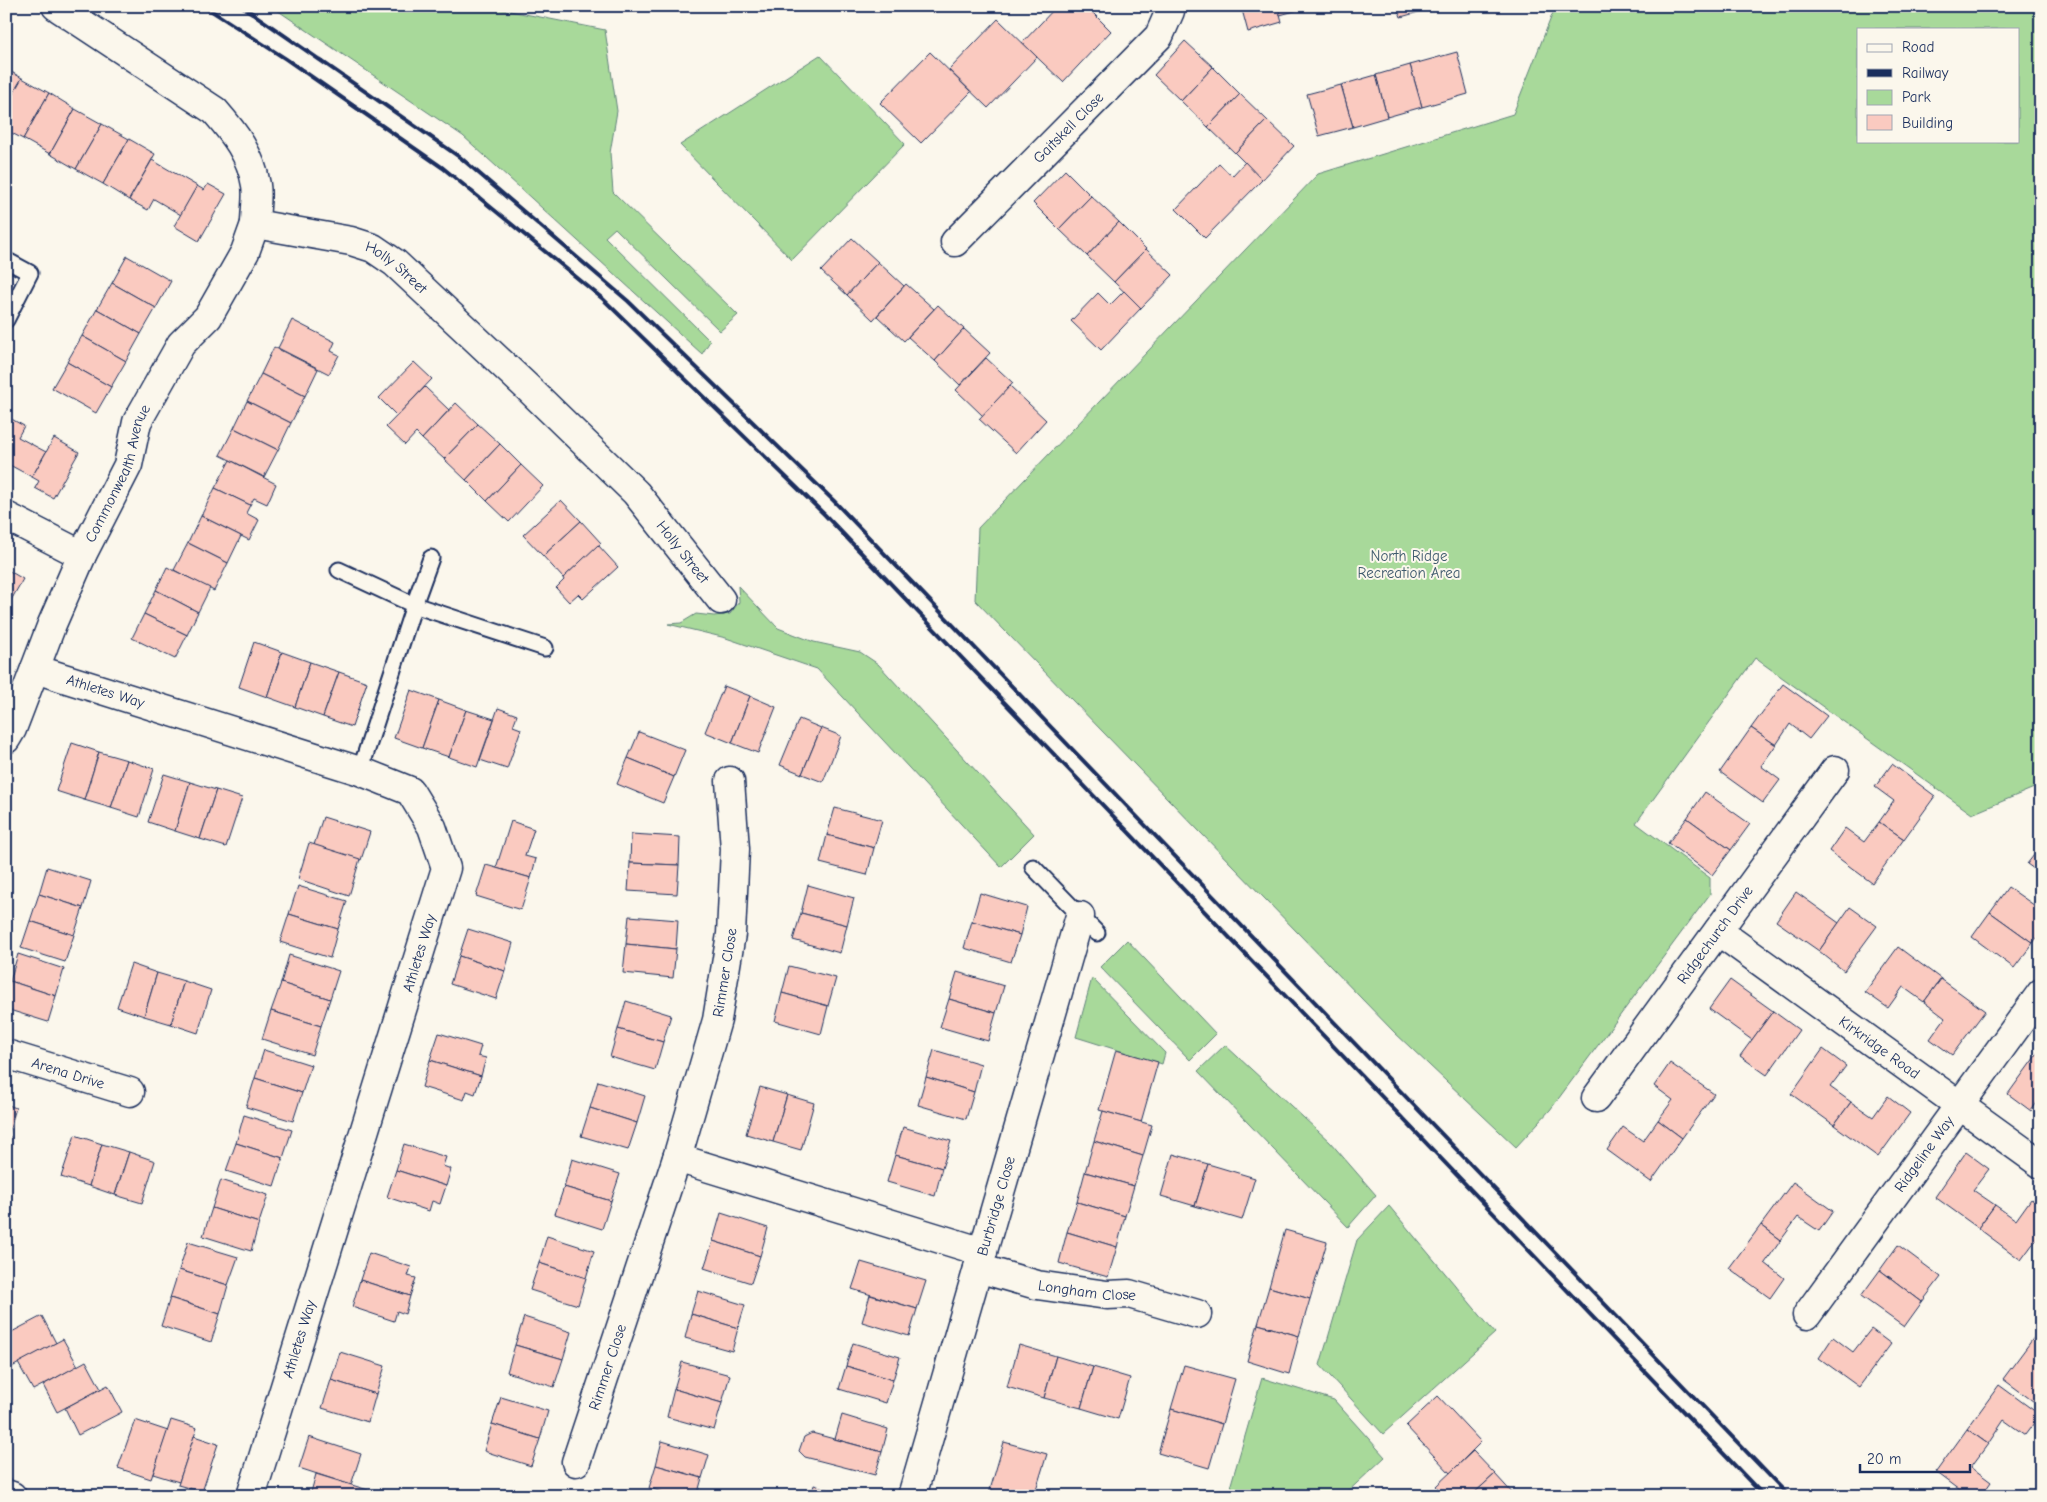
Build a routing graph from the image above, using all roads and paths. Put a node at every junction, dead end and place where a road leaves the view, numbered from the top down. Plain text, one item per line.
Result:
1 (56, 6) edge
2 (1170, 6) edge
3 (255, 224) junction
4 (955, 242) dead end
5 (6, 260) edge
6 (6, 320) edge
7 (6, 516) edge
8 (82, 556) junction
9 (431, 558) dead end
10 (339, 570) dead end
11 (721, 600) dead end
12 (414, 605) junction
13 (545, 648) dead end
14 (35, 669) junction
15 (6, 738) edge
16 (1835, 770) dead end
17 (360, 771) junction
18 (730, 781) dead end
19 (1033, 867) dead end
20 (1089, 925) joint
21 (1718, 931) junction
22 (2041, 993) edge
23 (6, 1054) edge
24 (130, 1092) dead end
25 (1596, 1098) dead end
26 (1959, 1105) junction
27 (677, 1158) junction
28 (2041, 1164) edge
29 (980, 1260) junction
30 (1197, 1314) dead end
31 (1807, 1315) dead end
32 (576, 1462) dead end
33 (6, 1494) edge
34 (12, 1496) edge
35 (251, 1496) edge
36 (912, 1496) edge

1 - 3 street
2 - 4 street, Gaitskell Close
3 - 8 street, Commonwealth Avenue
3 - 11 street, Holly Street
5 - 6 lane
7 - 8 street
8 - 14 street, Commonwealth Avenue
9 - 12 lane
10 - 12 lane
12 - 13 lane
12 - 17 lane
14 - 15 street, Commonwealth Avenue
14 - 17 street, Athletes Way
16 - 21 street, Ridgechurch Drive
17 - 35 street, Athletes Way
18 - 27 street, Rimmer Close
19 - 20 lane
20 - 29 street, Burbridge Close
21 - 25 street, Ridgechurch Drive
21 - 26 street, Kirkridge Road
22 - 26 street, Ridgeline Way
23 - 24 street, Arena Drive
26 - 28 street, Kirkridge Road
26 - 31 street, Ridgeline Way
27 - 29 street
27 - 32 street, Rimmer Close
29 - 30 street, Longham Close
29 - 36 street, Burbridge Close
33 - 34 street

